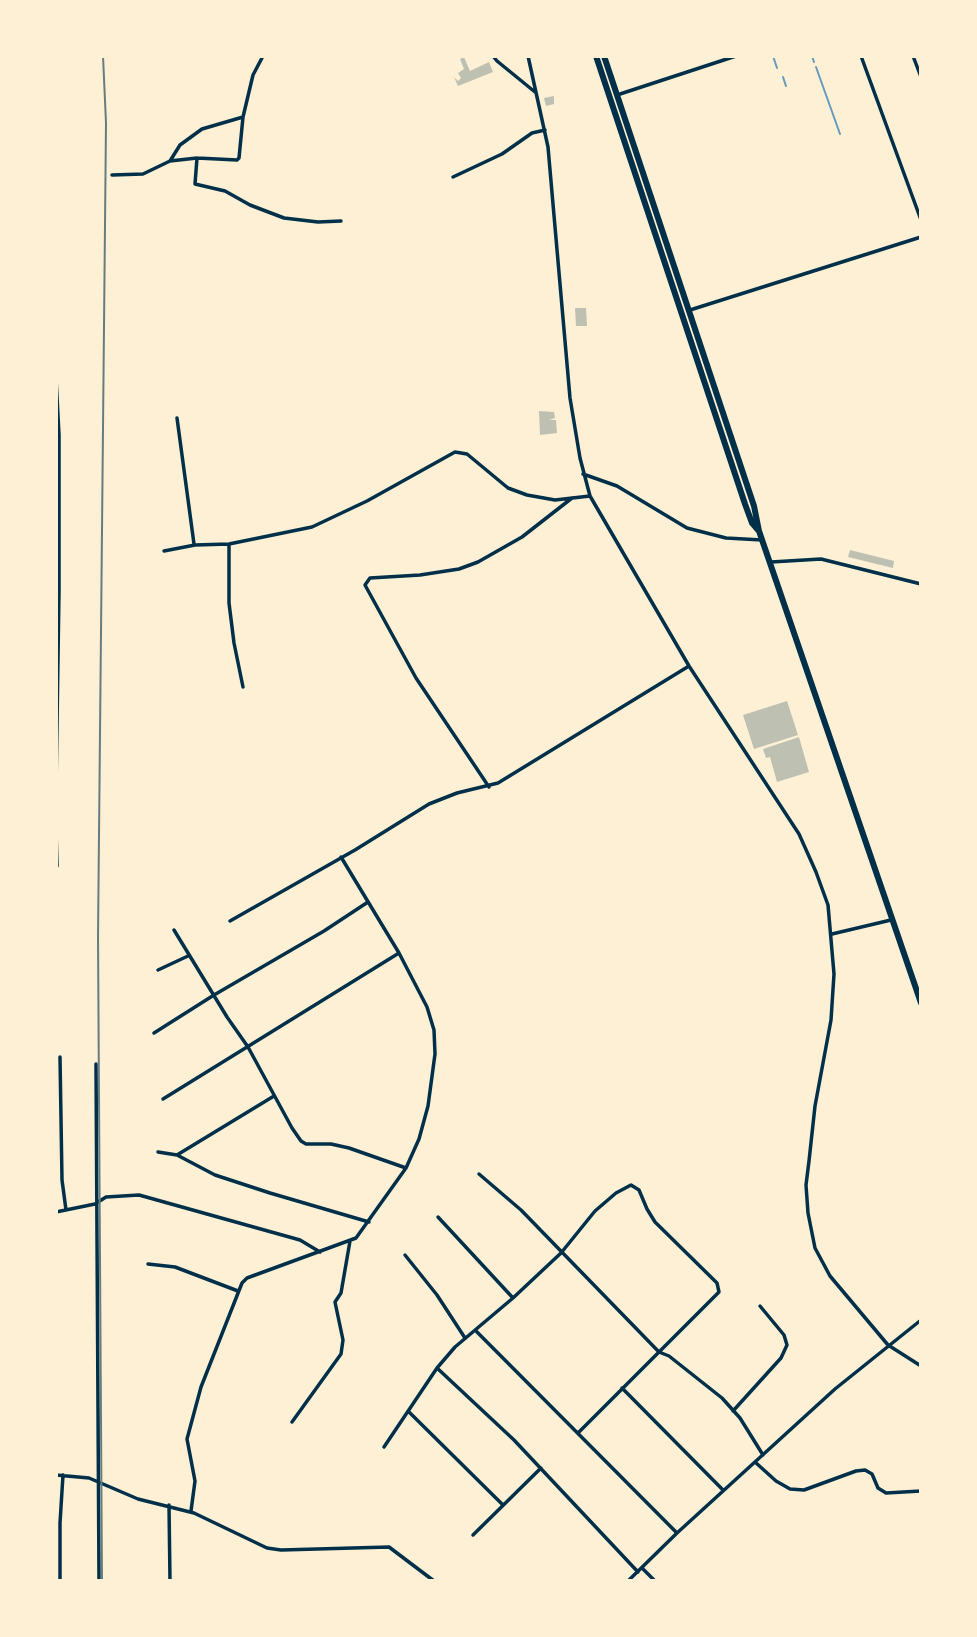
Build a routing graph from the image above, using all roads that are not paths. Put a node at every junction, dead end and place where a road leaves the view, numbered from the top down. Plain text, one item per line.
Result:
1 (263, 56) edge
2 (493, 56) edge
3 (528, 56) edge
4 (596, 56) edge
5 (604, 56) edge
6 (736, 56) edge
7 (861, 56) edge
8 (914, 56) edge
9 (921, 76) edge
10 (537, 93) junction
11 (618, 95) junction
12 (243, 117) junction
13 (545, 130) junction
14 (197, 158) junction
15 (170, 161) junction
16 (112, 175) dead end
17 (453, 177) dead end
18 (341, 220) dead end
19 (921, 220) edge
20 (921, 237) edge
21 (666, 252) junction
22 (690, 310) junction
23 (56, 378) edge
24 (177, 418) dead end
25 (583, 474) junction
26 (590, 496) junction
27 (572, 498) junction
28 (759, 531) junction
29 (57, 534) edge
30 (762, 540) junction
31 (229, 544) junction
32 (195, 545) junction
33 (164, 551) dead end
34 (771, 562) junction
35 (921, 584) edge
36 (689, 666) junction
37 (243, 687) dead end
38 (57, 755) edge
39 (489, 786) junction
40 (56, 790) edge
41 (56, 829) edge
42 (341, 857) junction
43 (57, 866) edge
44 (368, 902) junction
45 (893, 919) junction
46 (230, 920) dead end
47 (174, 930) dead end
48 (832, 934) junction
49 (400, 953) junction
50 (188, 956) junction
51 (158, 970) dead end
52 (214, 995) junction
53 (921, 1003) edge
54 (154, 1033) dead end
55 (248, 1048) junction
56 (61, 1057) dead end
57 (96, 1064) dead end
58 (274, 1096) junction
59 (163, 1099) dead end
60 (158, 1152) dead end
61 (177, 1155) junction
62 (406, 1168) junction
63 (56, 1174) edge
64 (62, 1174) junction
65 (479, 1174) dead end
66 (95, 1204) junction
67 (66, 1210) junction
68 (56, 1212) edge
69 (438, 1217) dead end
70 (369, 1222) junction
71 (350, 1241) junction
72 (320, 1252) junction
73 (561, 1253) junction
74 (405, 1255) dead end
75 (148, 1264) dead end
76 (238, 1291) junction
77 (513, 1298) junction
78 (760, 1306) dead end
79 (921, 1320) edge
80 (475, 1330) junction
81 (465, 1338) junction
82 (888, 1345) junction
83 (659, 1352) junction
84 (921, 1366) edge
85 (437, 1368) junction
86 (622, 1388) junction
87 (733, 1410) junction
88 (408, 1412) junction
89 (292, 1422) dead end
90 (578, 1433) junction
91 (384, 1447) dead end
92 (763, 1455) junction
93 (755, 1462) junction
94 (541, 1468) junction
95 (56, 1475) edge
96 (63, 1475) junction
97 (98, 1482) junction
98 (723, 1490) junction
99 (921, 1491) edge
100 (169, 1505) junction
101 (503, 1505) junction
102 (191, 1511) junction
103 (677, 1533) junction
104 (473, 1535) dead end
105 (642, 1568) junction
106 (638, 1572) junction
107 (60, 1581) edge
108 (99, 1581) edge
109 (170, 1581) edge
110 (435, 1581) edge
111 (628, 1581) edge
112 (655, 1581) edge

1 - 12 street
2 - 10 street
3 - 10 street
4 - 21 highway
5 - 11 highway
6 - 11 street
7 - 19 street
8 - 9 street
10 - 13 street
11 - 21 highway
12 - 14 street
12 - 15 street
13 - 17 street
13 - 25 street
14 - 15 street
14 - 18 street
15 - 16 street
20 - 22 street
21 - 22 highway
21 - 28 highway
22 - 28 highway
23 - 29 street
24 - 32 street
25 - 26 street
25 - 30 street
26 - 27 street
26 - 36 street
27 - 31 street
27 - 39 street
28 - 30 highway
29 - 38 street
30 - 34 highway
31 - 32 street
31 - 37 street
32 - 33 street
34 - 35 street
34 - 45 highway
36 - 39 street
36 - 48 street
38 - 40 street
39 - 42 street
41 - 43 street
42 - 44 street
42 - 46 street
44 - 49 street
44 - 52 street
45 - 48 street
45 - 53 highway
47 - 50 street
48 - 82 street
49 - 55 street
49 - 62 street
50 - 51 street
50 - 52 street
52 - 54 street
52 - 55 street
55 - 58 street
55 - 59 street
56 - 64 street
57 - 66 street
58 - 61 street
58 - 62 street
60 - 61 street
61 - 70 street
62 - 70 street
63 - 64 street
64 - 67 street
65 - 73 street
66 - 67 street
66 - 72 street
66 - 97 street
67 - 68 street
69 - 77 street
70 - 71 street
71 - 72 street
71 - 89 street
72 - 76 street
73 - 77 street
73 - 83 street
73 - 83 street
74 - 81 street
75 - 76 street
76 - 102 street
77 - 80 street
78 - 87 street
79 - 82 street
80 - 81 street
80 - 90 street
81 - 85 street
82 - 84 street
82 - 92 street
83 - 86 street
83 - 87 street
85 - 88 street
85 - 94 street
86 - 90 street
86 - 98 street
87 - 92 street
88 - 91 street
88 - 101 street
90 - 103 street
92 - 93 street
93 - 98 street
93 - 99 street
94 - 101 street
94 - 106 street
95 - 96 street
96 - 97 street
96 - 107 street
97 - 100 street
97 - 108 street
98 - 103 street
100 - 102 street
100 - 109 street
101 - 104 street
102 - 110 street
103 - 105 street
105 - 106 street
105 - 112 street
106 - 111 street

